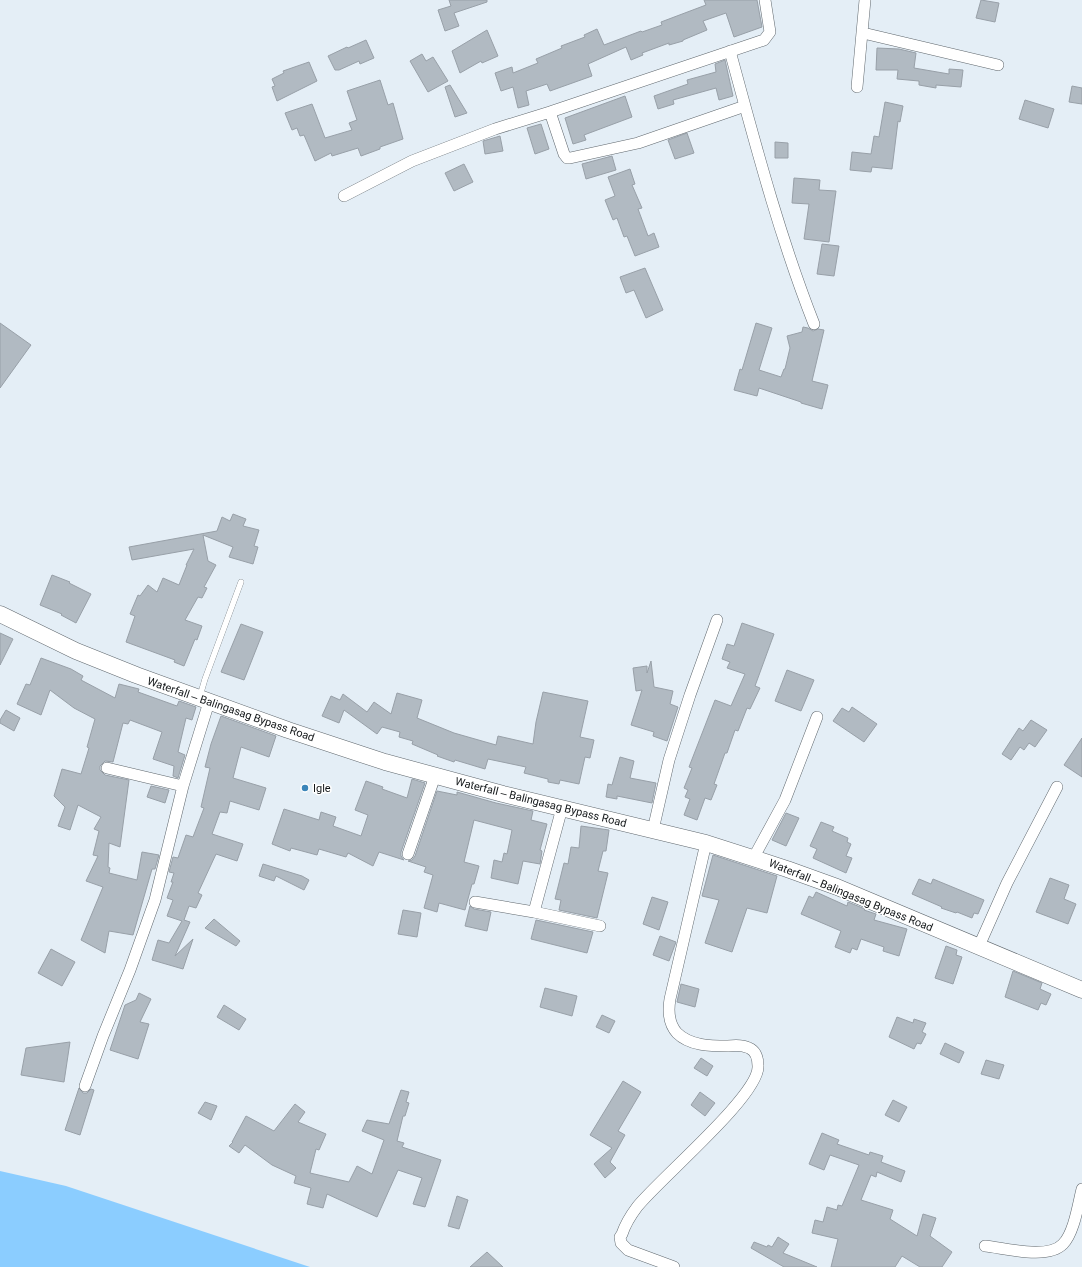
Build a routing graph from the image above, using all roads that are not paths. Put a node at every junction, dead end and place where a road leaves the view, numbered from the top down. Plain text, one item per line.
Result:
1 (765, 0) edge
2 (865, 0) edge
3 (863, 33) junction
4 (730, 51) junction
5 (998, 65) dead end
6 (857, 87) dead end
7 (745, 106) junction
8 (550, 112) junction
9 (344, 196) dead end
10 (814, 324) dead end
11 (241, 582) dead end
12 (0, 614) edge
13 (717, 620) dead end
14 (204, 700) junction
15 (817, 717) dead end
16 (107, 768) dead end
17 (435, 776) junction
18 (183, 786) junction
19 (1057, 788) dead end
20 (562, 808) junction
21 (653, 830) junction
22 (706, 843) junction
23 (408, 854) dead end
24 (754, 857) junction
25 (475, 902) dead end
26 (534, 912) junction
27 (600, 926) dead end
28 (979, 946) junction
29 (1082, 990) edge
30 (85, 1086) dead end
31 (1082, 1189) edge
32 (985, 1246) dead end
33 (674, 1267) edge

1 - 4 street
2 - 3 street
3 - 5 street
3 - 6 street
4 - 7 street
4 - 8 street
7 - 8 street
7 - 10 street
8 - 9 street
11 - 14 lane
12 - 14 main road, Waterfall ‒ Balingasag Bypass Road
13 - 21 street
14 - 17 main road, Waterfall ‒ Balingasag Bypass Road
14 - 18 street
15 - 24 street
16 - 18 street
17 - 20 main road, Waterfall ‒ Balingasag Bypass Road
17 - 23 street
18 - 30 street
19 - 28 street
20 - 21 main road, Waterfall ‒ Balingasag Bypass Road
20 - 26 street
21 - 22 main road, Waterfall ‒ Balingasag Bypass Road
22 - 24 main road, Waterfall ‒ Balingasag Bypass Road
22 - 33 street
24 - 28 main road, Waterfall ‒ Balingasag Bypass Road
25 - 26 street
26 - 27 street
28 - 29 main road, Waterfall ‒ Balingasag Bypass Road
31 - 32 street

